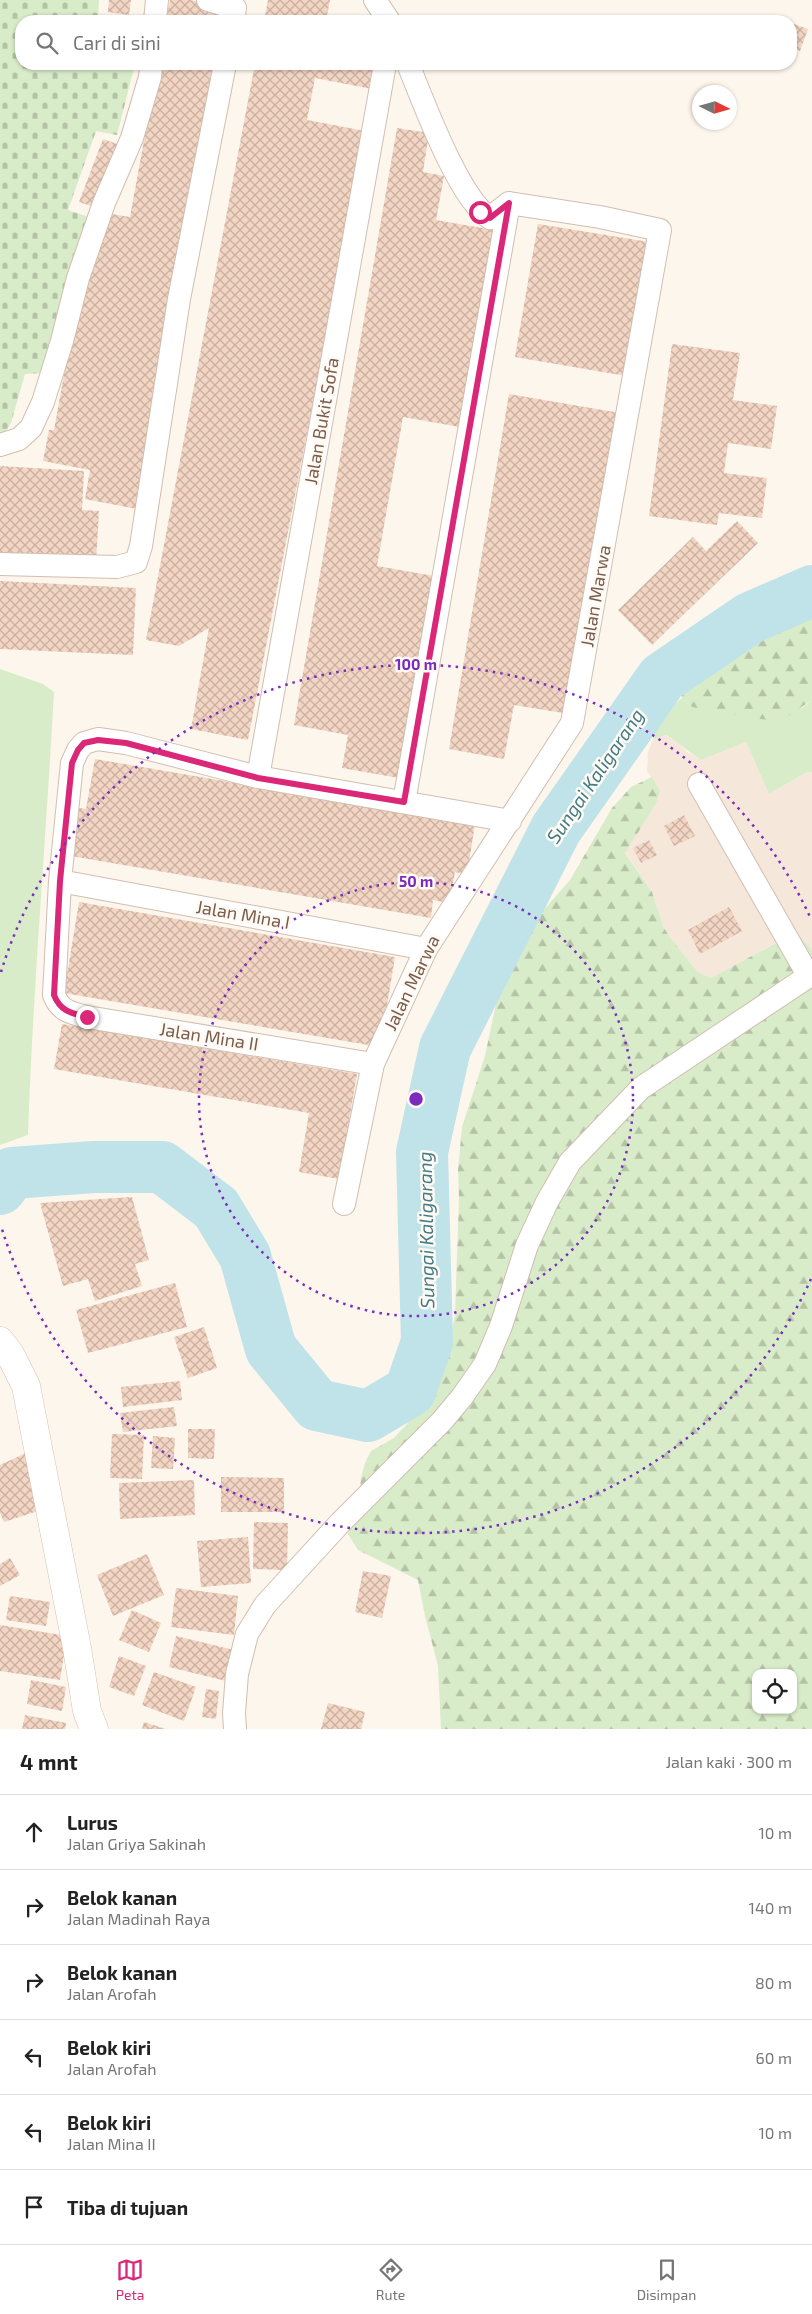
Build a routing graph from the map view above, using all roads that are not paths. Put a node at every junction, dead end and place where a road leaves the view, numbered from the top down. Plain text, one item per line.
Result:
1 (157, 0) edge
2 (208, 0) edge
3 (374, 0) edge
4 (156, 15) edge
5 (234, 15) edge
6 (385, 15) edge
7 (150, 70) edge
8 (224, 70) edge
9 (384, 70) edge
10 (411, 70) edge
11 (509, 203) junction
12 (0, 445) edge
13 (0, 564) edge
14 (258, 778) junction
15 (699, 784) dead end
16 (404, 802) junction
17 (510, 821) junction
18 (60, 881) junction
19 (426, 949) junction
20 (810, 974) edge
21 (373, 1064) junction
22 (344, 1204) dead end
23 (0, 1341) edge
24 (94, 1729) edge
25 (235, 1729) edge

1 - 4 street
2 - 5 street
3 - 6 street
7 - 12 street
8 - 13 street
9 - 14 street, Jalan Bukit Sofa
10 - 11 street
11 - 16 street
11 - 17 street, Jalan Marwa
14 - 16 street
14 - 18 street
15 - 20 street
16 - 17 street
17 - 19 street, Jalan Marwa
18 - 19 street, Jalan Mina I
18 - 21 street, Jalan Mina II
19 - 21 street, Jalan Marwa
20 - 25 street
21 - 22 street, Jalan Marwa
23 - 24 main road

